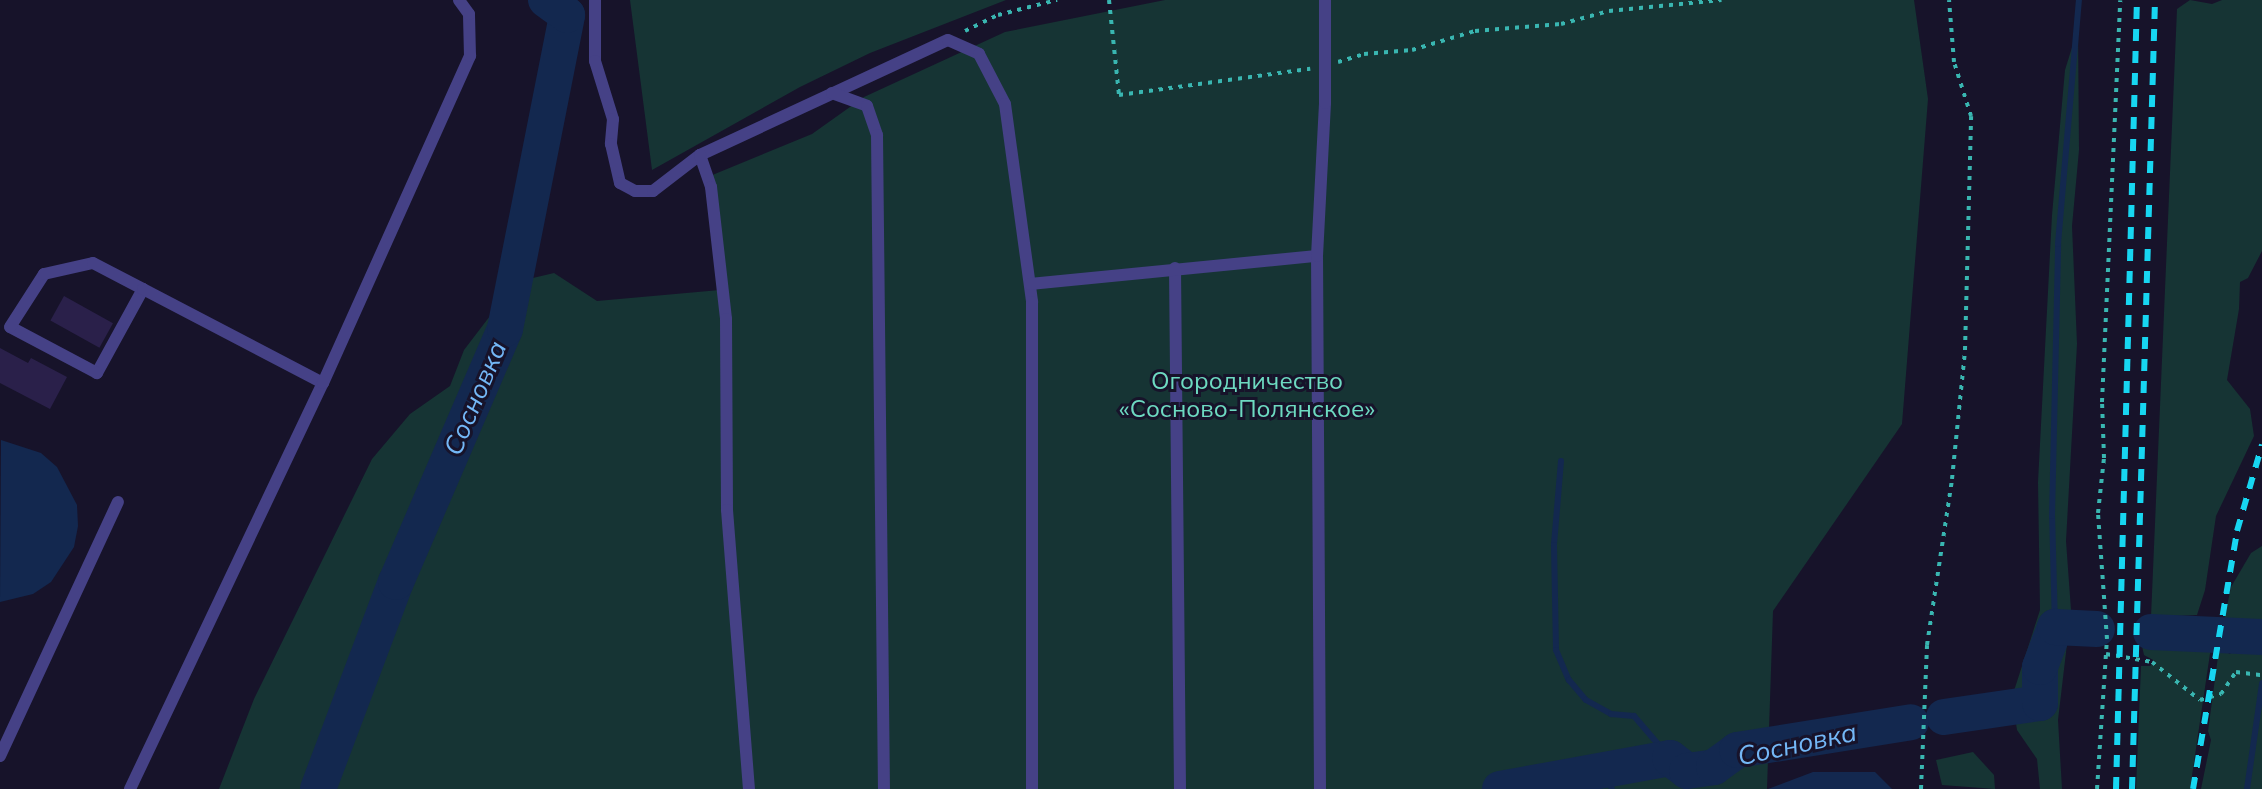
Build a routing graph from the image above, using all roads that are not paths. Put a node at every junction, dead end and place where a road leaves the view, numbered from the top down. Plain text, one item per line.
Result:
1 (459, 0) edge
2 (595, 0) edge
3 (1325, 0) edge
4 (832, 93) junction
5 (700, 155) junction
6 (1317, 256) junction
7 (1175, 268) junction
8 (1030, 284) junction
9 (143, 289) junction
10 (323, 383) junction
11 (118, 502) dead end
12 (0, 756) edge
13 (130, 789) edge
14 (749, 789) edge
15 (884, 789) edge
16 (1032, 789) edge
17 (1180, 789) edge
18 (1320, 789) edge

1 - 10 lane
2 - 5 lane
3 - 6 lane
4 - 5 lane
4 - 8 lane
4 - 15 lane
5 - 14 lane
6 - 7 lane
6 - 18 lane
7 - 8 lane
7 - 17 lane
8 - 16 lane
9 - 9 lane
9 - 10 lane
10 - 13 lane
11 - 12 lane

